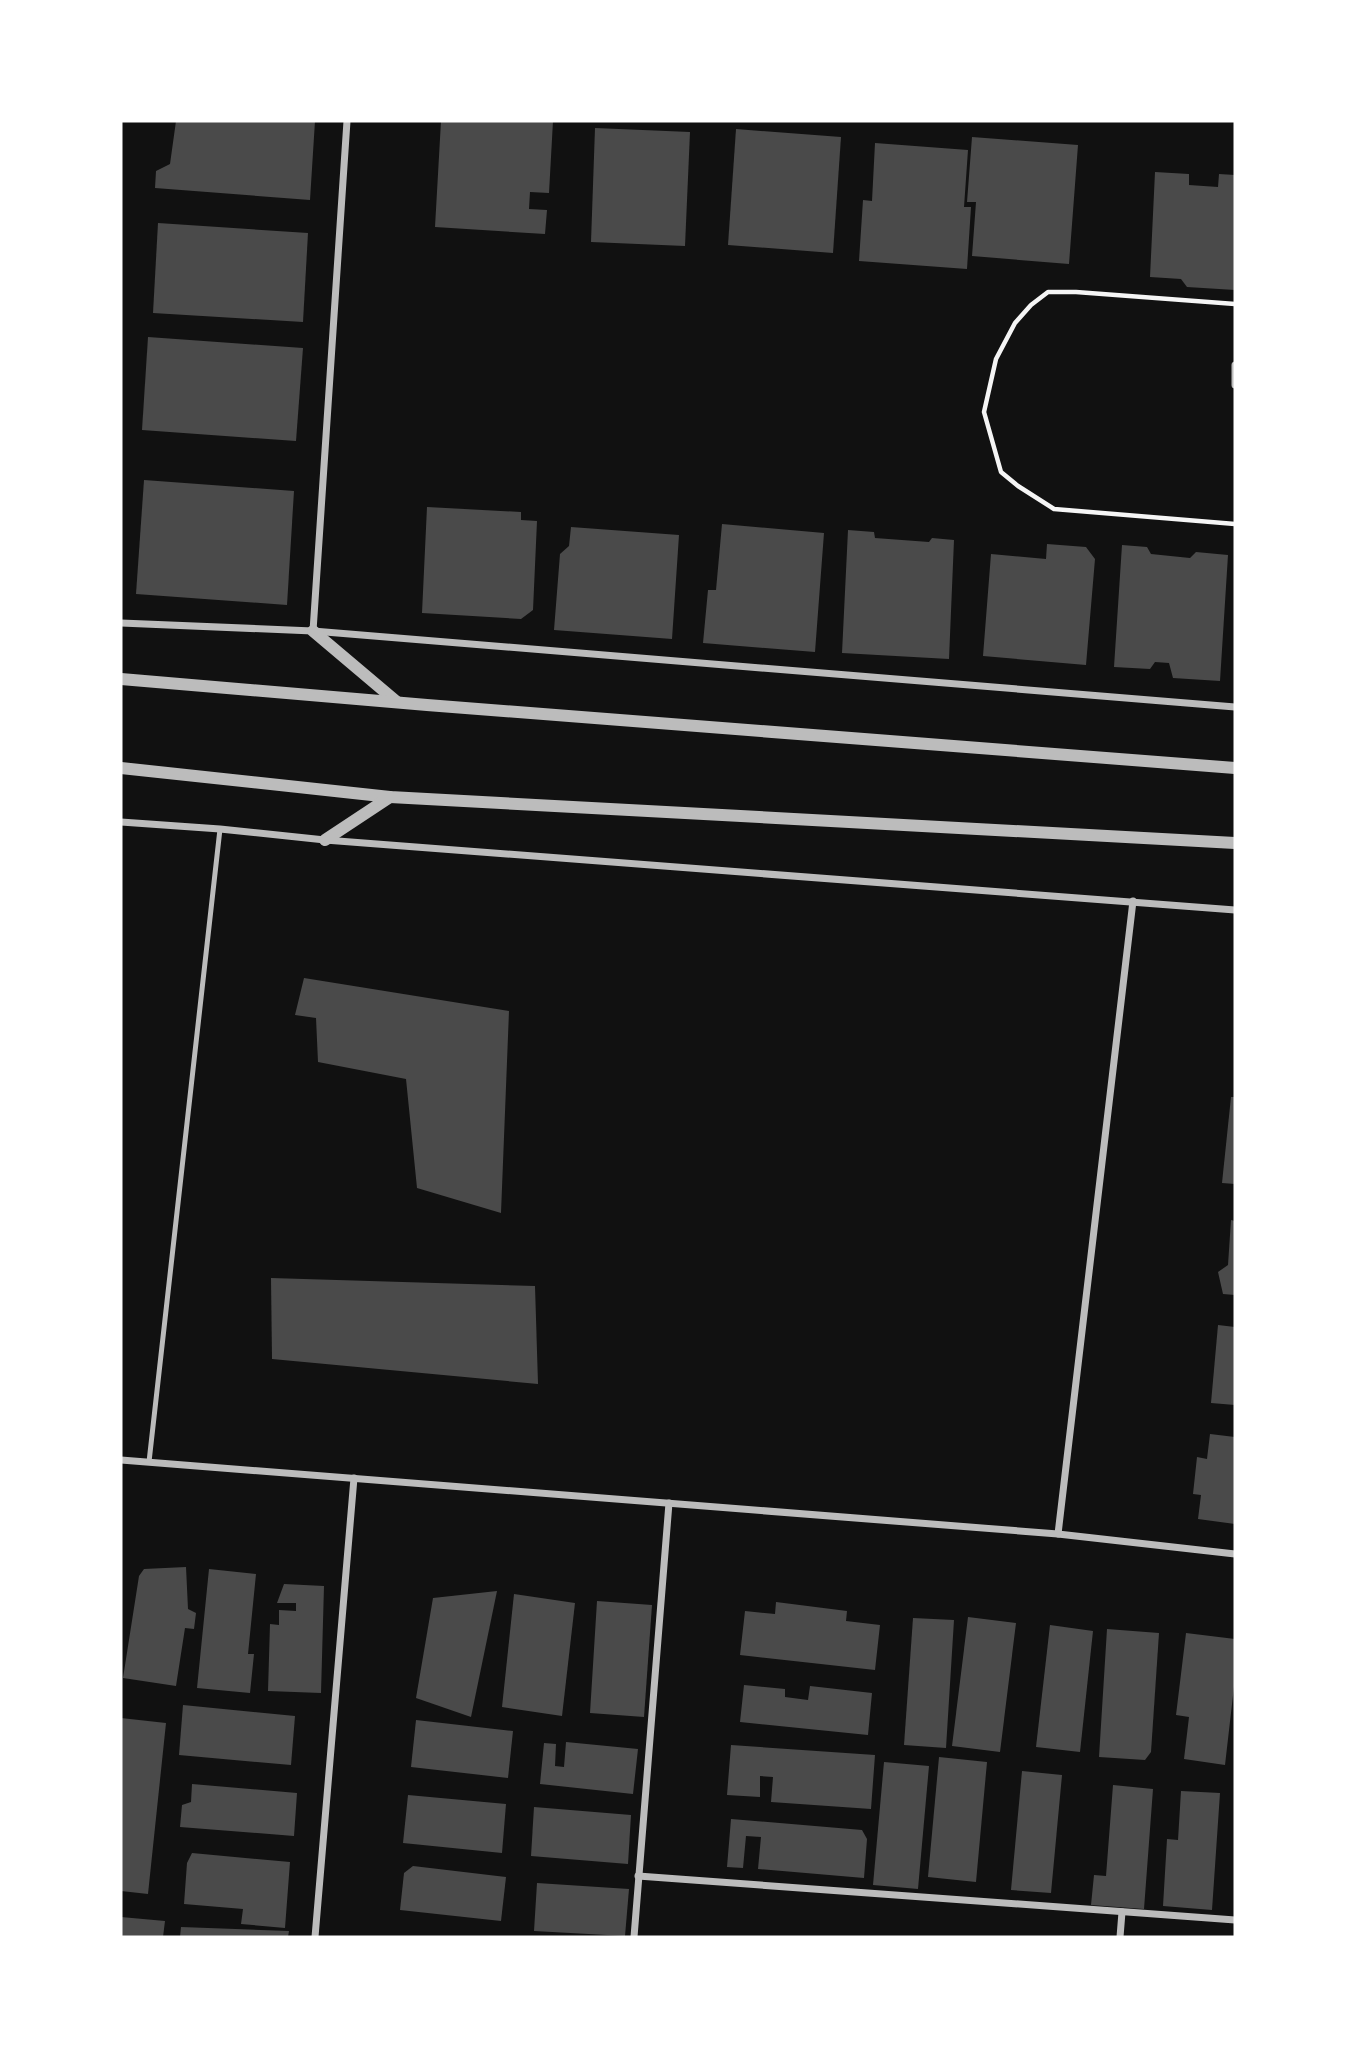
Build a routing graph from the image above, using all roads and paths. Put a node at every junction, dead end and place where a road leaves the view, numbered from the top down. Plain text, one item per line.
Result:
1 (347, 121) edge
2 (1235, 304) edge
3 (1235, 365) edge
4 (1235, 385) edge
5 (1235, 524) edge
6 (121, 623) edge
7 (313, 631) junction
8 (121, 679) edge
9 (398, 703) junction
10 (1235, 707) edge
11 (121, 768) edge
12 (1235, 768) edge
13 (390, 797) junction
14 (121, 822) edge
15 (220, 829) junction
16 (325, 840) junction
17 (1235, 843) edge
18 (1133, 901) junction
19 (1235, 910) edge
20 (121, 1460) edge
21 (149, 1462) junction
22 (354, 1478) junction
23 (669, 1503) junction
24 (1058, 1534) junction
25 (1235, 1554) edge
26 (638, 1876) junction
27 (1122, 1912) junction
28 (1235, 1920) edge
29 (315, 1937) edge
30 (634, 1937) edge
31 (1120, 1937) edge

1 - 7 street
2 - 5 path
3 - 4 street
6 - 7 street
7 - 9 street
7 - 10 street
8 - 9 street
9 - 12 street
11 - 13 street
13 - 16 street
13 - 17 street
14 - 15 street
15 - 16 street
15 - 21 lane
16 - 18 street
18 - 19 street
18 - 24 street
20 - 21 street
21 - 22 street
22 - 23 street
22 - 29 street
23 - 24 street
23 - 26 street
24 - 25 street
26 - 27 street
26 - 30 street
27 - 28 street
27 - 31 street

